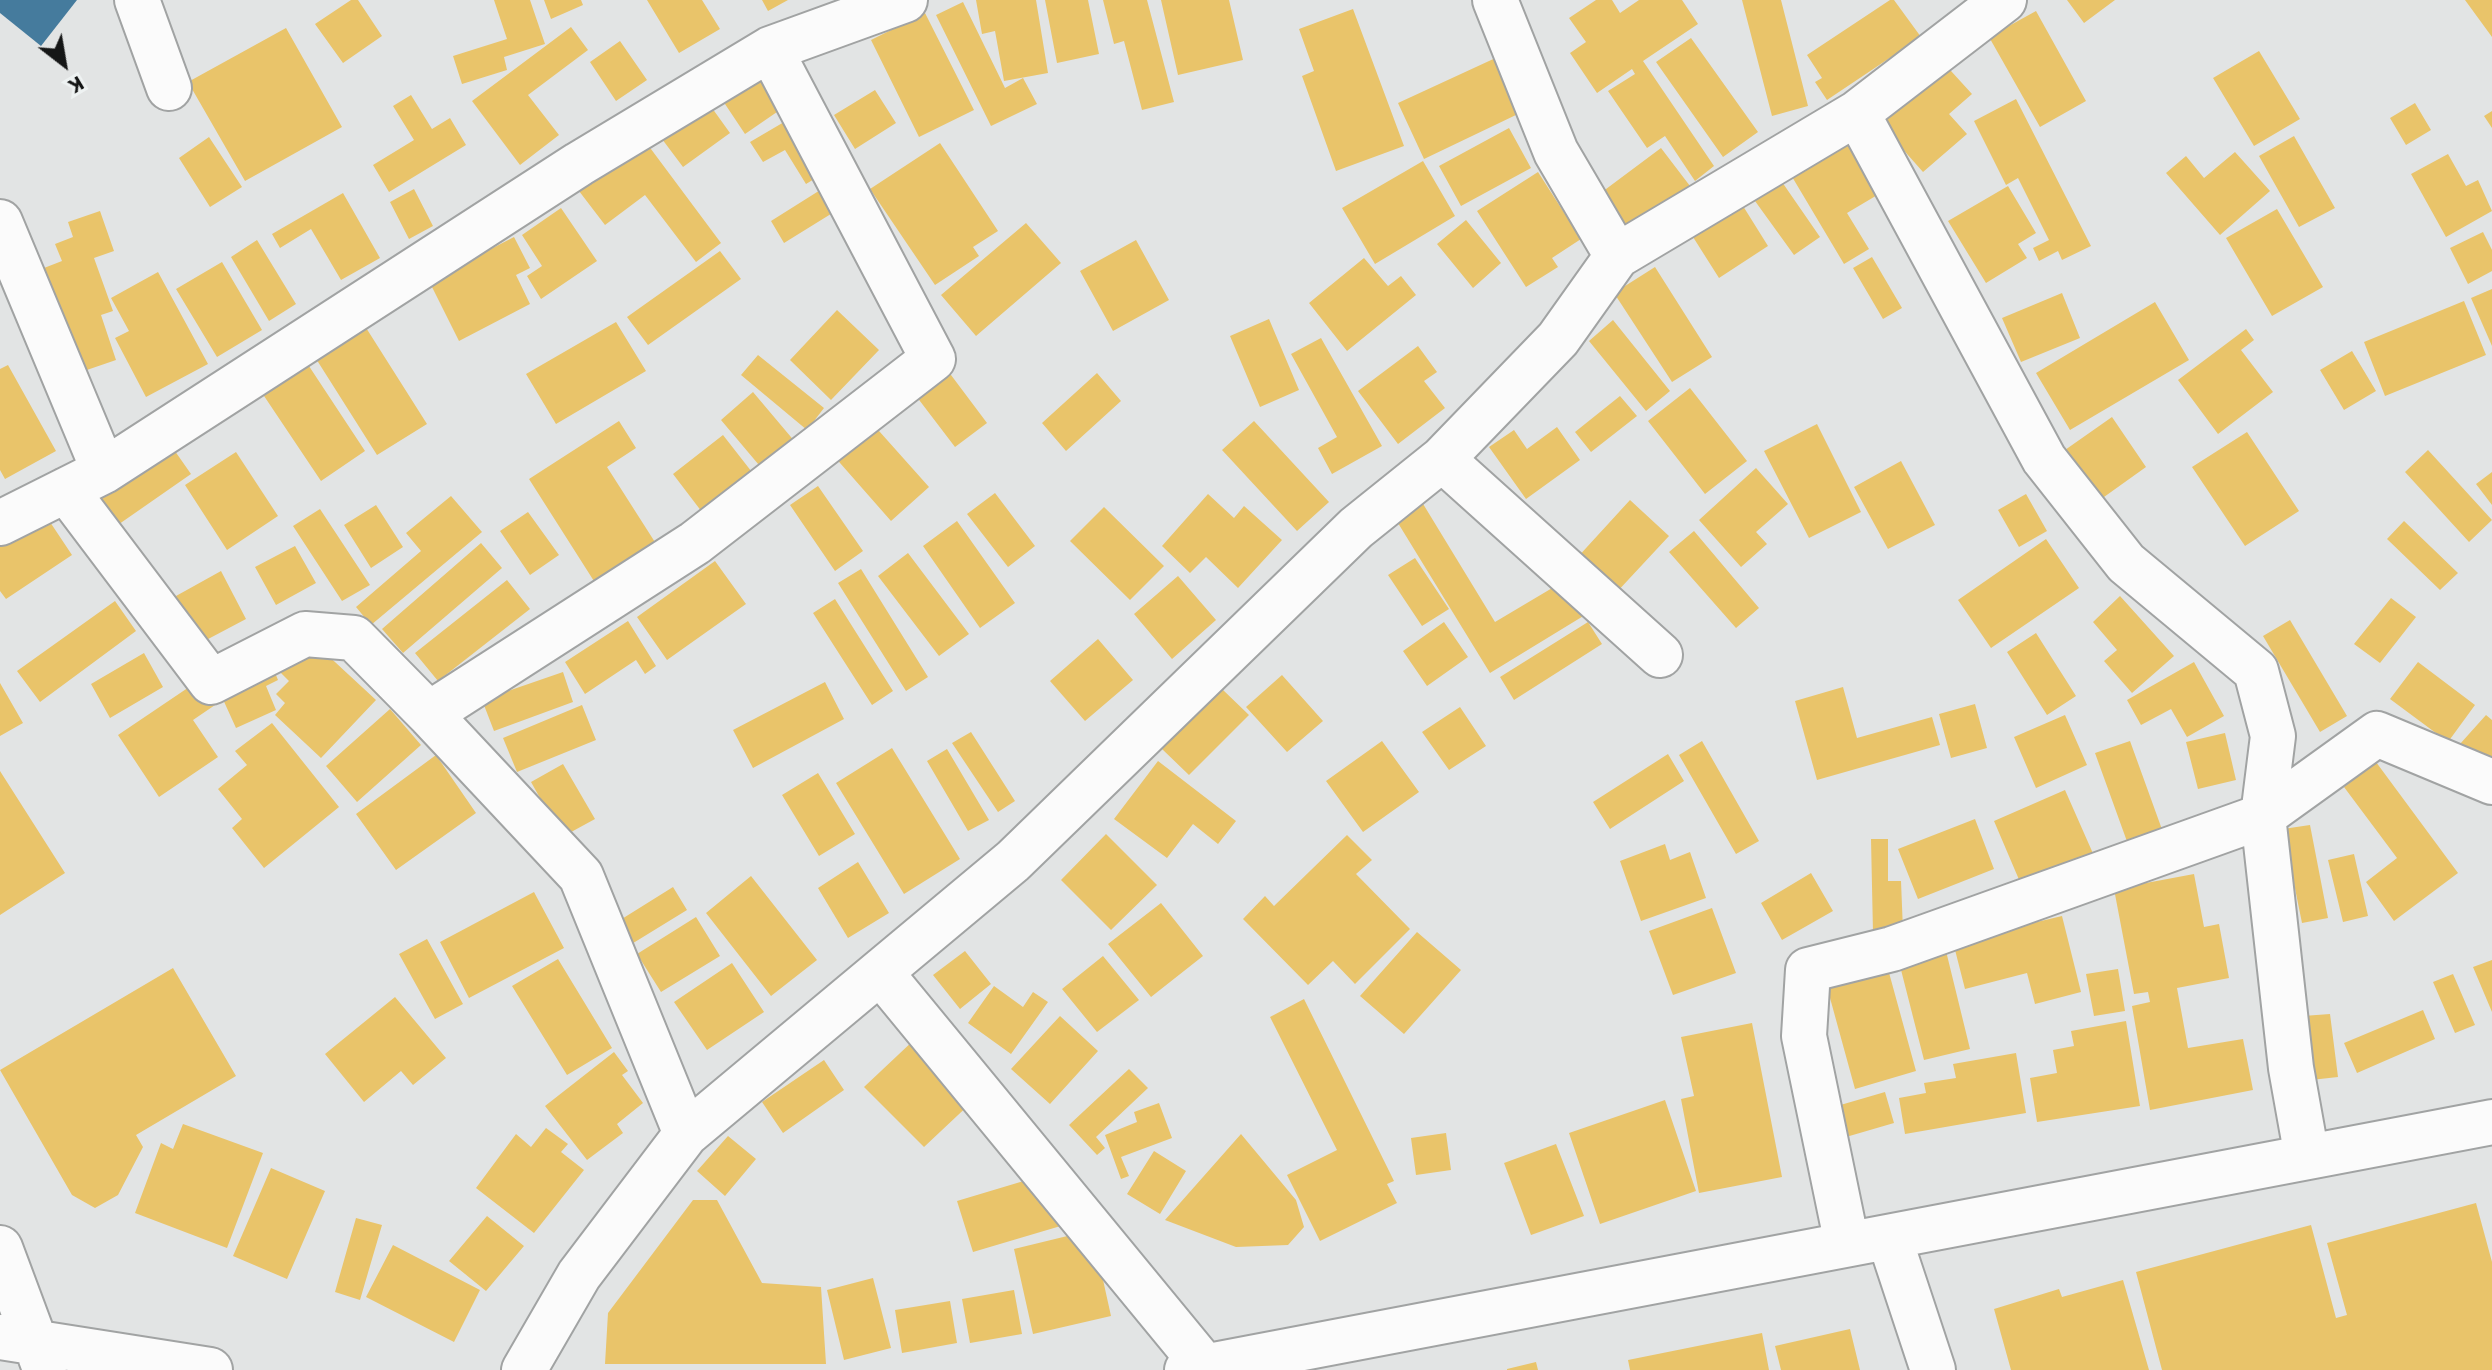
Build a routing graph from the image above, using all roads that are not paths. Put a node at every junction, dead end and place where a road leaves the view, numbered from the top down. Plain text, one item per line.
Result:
1 (137, 0) edge
2 (905, 0) edge
3 (1495, 0) edge
4 (2004, 0) edge
5 (770, 49) junction
6 (169, 88) dead end
7 (1857, 113) junction
8 (0, 222) edge
9 (1617, 256) junction
10 (1442, 459) junction
11 (85, 481) junction
12 (0, 523) edge
13 (1660, 655) dead end
14 (429, 714) junction
15 (2492, 782) edge
16 (2263, 816) junction
17 (880, 972) junction
18 (2492, 1122) edge
19 (686, 1134) junction
20 (2307, 1157) junction
21 (1868, 1240) junction
22 (0, 1248) edge
23 (28, 1350) edge
24 (1196, 1368) edge
25 (210, 1370) edge
26 (524, 1370) edge
27 (1933, 1370) edge

1 - 6 street
2 - 5 street
3 - 9 street
4 - 7 street
5 - 11 street
5 - 14 street
7 - 9 street
7 - 16 street
8 - 11 street
9 - 10 street
10 - 13 street
10 - 17 street
11 - 12 street
11 - 14 street
14 - 19 street
15 - 16 street
16 - 20 street
16 - 21 street
17 - 19 street
17 - 24 street
18 - 20 street
19 - 26 street
20 - 21 street
21 - 24 street
21 - 27 street
22 - 23 street
23 - 25 street

